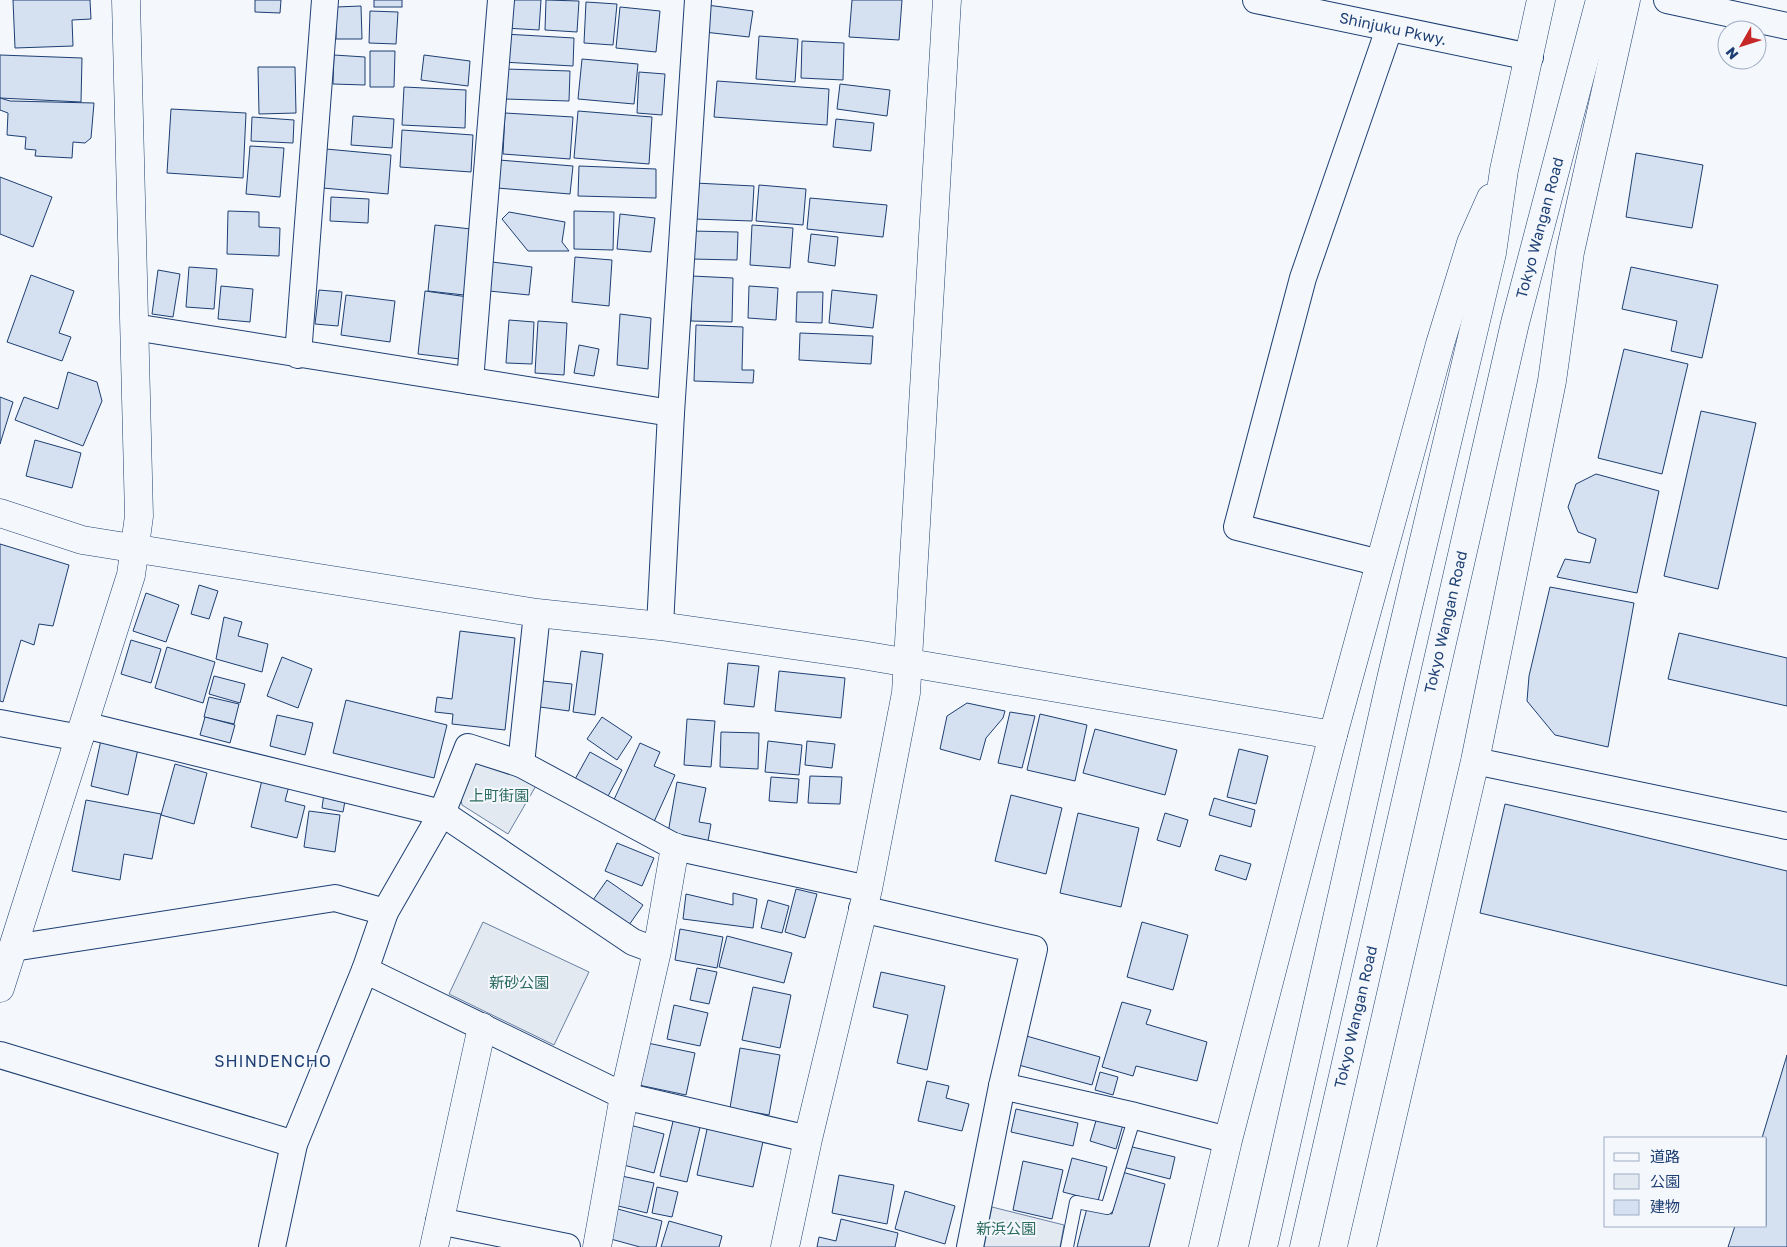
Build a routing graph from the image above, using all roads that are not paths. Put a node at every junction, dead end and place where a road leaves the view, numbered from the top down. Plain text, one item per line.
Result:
1 (126, 0) edge
2 (326, 0) edge
3 (501, 0) edge
4 (698, 0) edge
5 (947, 0) edge
6 (1256, 0) edge
7 (1541, 0) edge
8 (1600, 0) edge
9 (1626, 0) edge
10 (1667, 0) edge
11 (1787, 26) edge
12 (1389, 29) junction
13 (1530, 57) junction
14 (1504, 170) junction
15 (134, 327) junction
16 (298, 355) junction
17 (470, 381) junction
18 (671, 413) junction
19 (0, 513) edge
20 (136, 548) junction
21 (1380, 563) junction
22 (537, 613) junction
23 (660, 626) junction
24 (906, 664) junction
25 (0, 724) edge
26 (82, 731) junction
27 (1333, 735) junction
28 (1476, 761) junction
29 (520, 764) junction
30 (442, 813) junction
31 (1787, 826) edge
32 (675, 847) junction
33 (865, 899) junction
34 (386, 912) junction
35 (13, 948) junction
36 (656, 951) junction
37 (365, 970) junction
38 (0, 988) edge
39 (482, 1027) junction
40 (0, 1055) edge
41 (1002, 1086) junction
42 (624, 1096) junction
43 (1135, 1116) junction
44 (808, 1139) junction
45 (1228, 1140) junction
46 (294, 1144) junction
47 (436, 1234) edge
48 (272, 1247) edge
49 (567, 1247) edge
50 (597, 1247) edge
51 (785, 1247) edge
52 (970, 1247) edge
53 (1067, 1247) edge
54 (1203, 1247) edge
55 (1263, 1247) edge
56 (1304, 1247) edge
57 (1362, 1247) edge

1 - 15 main road
2 - 16 street
3 - 17 street
4 - 18 street
5 - 24 main road
6 - 12 street, Shinjuku Pkwy.
7 - 13 main road
8 - 56 main road, Tokyo Wangan Road
9 - 28 main road
10 - 11 street
12 - 13 street, Shinjuku Pkwy.
12 - 21 street
13 - 14 main road
14 - 21 main road
14 - 55 main road
15 - 16 street
15 - 20 main road
16 - 17 street
17 - 18 street
18 - 23 street
19 - 20 main road
20 - 22 main road
20 - 26 main road
21 - 27 main road
22 - 23 main road
22 - 29 street
23 - 24 main road
24 - 27 main road
24 - 33 main road
25 - 26 street
26 - 30 street
26 - 35 main road
27 - 45 main road
28 - 31 street
28 - 57 main road
29 - 30 street
29 - 32 street
30 - 34 street
30 - 36 street
32 - 33 street
32 - 36 main road
33 - 41 street
33 - 44 main road
34 - 35 street
34 - 37 street
35 - 38 main road
36 - 42 main road
37 - 39 street
37 - 46 street
39 - 42 street
39 - 47 main road
40 - 46 street
41 - 43 street
41 - 52 street
42 - 44 street
42 - 50 main road
43 - 45 street
43 - 53 lane
44 - 51 main road
45 - 54 main road
46 - 48 street
47 - 49 street

